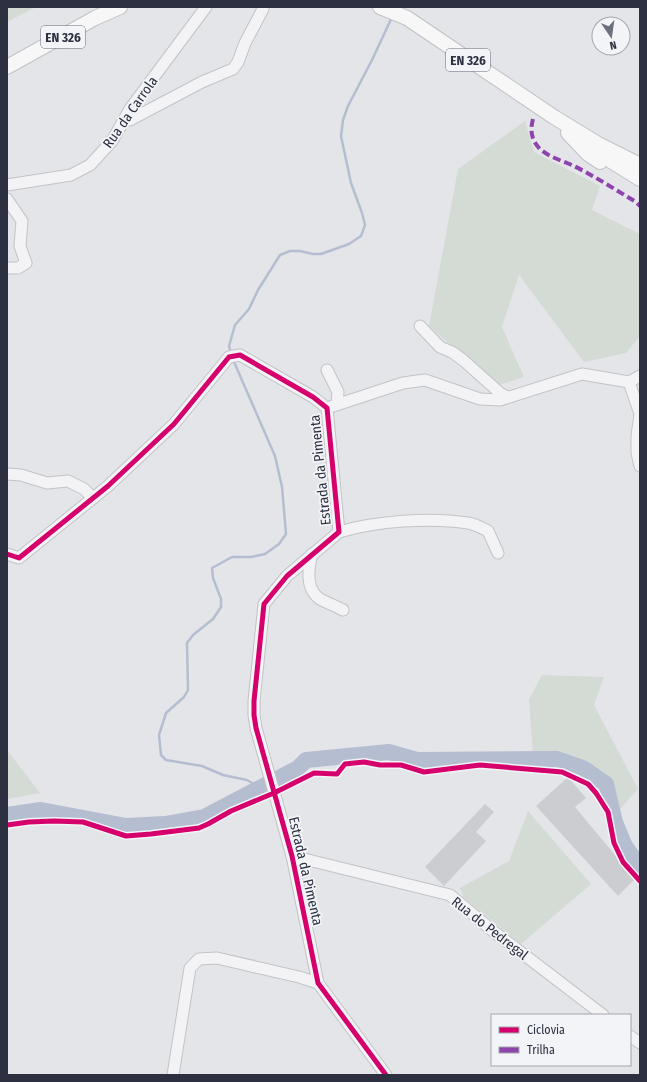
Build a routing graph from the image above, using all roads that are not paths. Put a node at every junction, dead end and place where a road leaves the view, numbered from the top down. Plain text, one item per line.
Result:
1 (120, 7) edge
2 (206, 7) edge
3 (380, 7) edge
4 (262, 9) dead end
5 (7, 67) edge
6 (554, 117) junction
7 (124, 120) junction
8 (568, 133) junction
9 (640, 165) edge
10 (640, 179) edge
11 (7, 185) edge
12 (640, 185) edge
13 (7, 199) edge
14 (7, 268) edge
15 (420, 326) dead end
16 (327, 370) dead end
17 (640, 376) edge
18 (629, 382) junction
19 (508, 397) junction
20 (332, 406) junction
21 (640, 466) edge
22 (7, 474) edge
23 (93, 498) junction
24 (339, 532) junction
25 (498, 553) dead end
26 (7, 554) edge
27 (312, 554) junction
28 (343, 610) dead end
29 (292, 856) junction
30 (318, 983) junction
31 (602, 1014) edge
32 (631, 1037) edge
33 (640, 1043) edge
34 (173, 1075) edge
35 (386, 1075) edge

1 - 5 main road, EN 326
2 - 7 street, Rua da Carrola
3 - 6 main road, EN 326
4 - 7 street
6 - 8 main road, EN 326
6 - 9 main road, EN 326
7 - 11 street, Rua da Carrola
8 - 10 main road, EN 326
8 - 12 main road
13 - 14 street
15 - 19 street
16 - 20 street
17 - 18 street
18 - 19 street
18 - 21 street
19 - 20 street
20 - 23 street, Estrada da Pimenta
20 - 24 street, Estrada da Pimenta
22 - 23 street
23 - 26 street, Estrada da Pimenta
24 - 25 street
24 - 27 street, Estrada da Pimenta
27 - 28 street
27 - 29 street, Estrada da Pimenta
29 - 30 street, Estrada da Pimenta
29 - 31 street, Rua do Pedregal
30 - 34 street
30 - 35 street, Estrada da Pimenta
32 - 33 street

